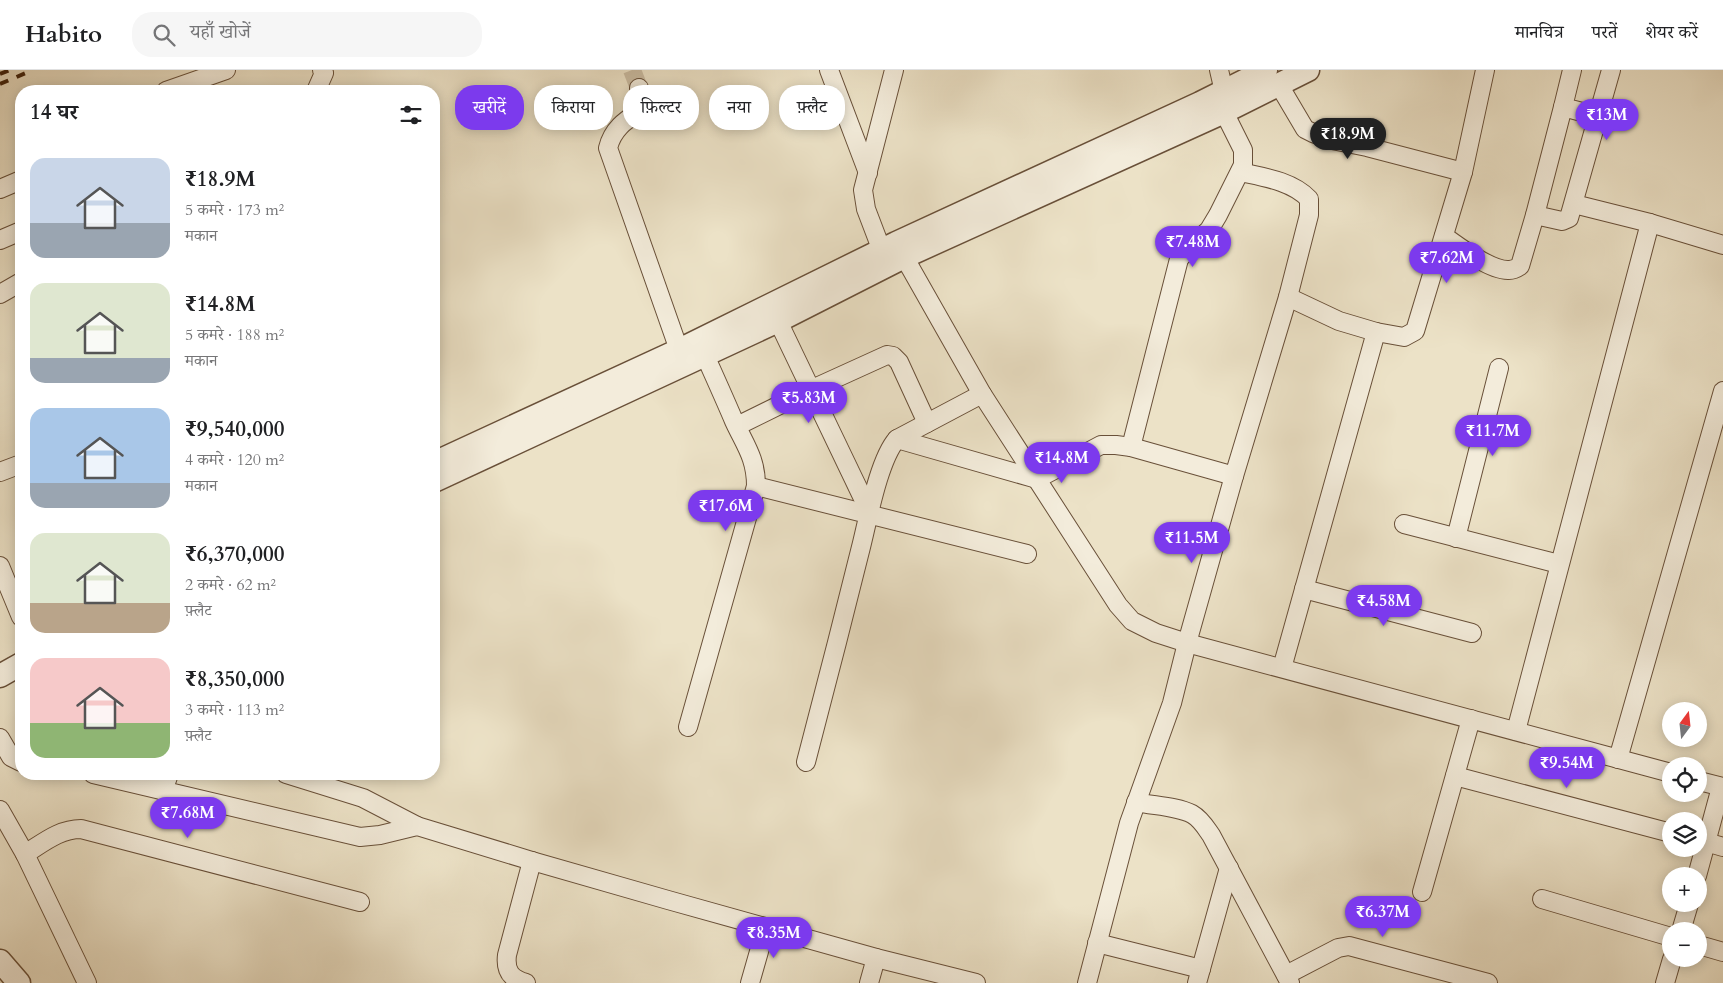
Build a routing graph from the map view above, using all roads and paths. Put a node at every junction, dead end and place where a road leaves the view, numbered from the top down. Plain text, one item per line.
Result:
1 (226, 70) edge
2 (322, 70) edge
3 (829, 70) edge
4 (894, 70) edge
5 (1308, 70) edge
6 (1485, 70) edge
7 (1572, 70) edge
8 (1611, 70) edge
9 (1272, 77) edge
10 (183, 85) edge
11 (319, 85) edge
12 (1223, 91) edge
13 (1563, 107) junction
14 (1598, 116) junction
15 (623, 122) edge
16 (1240, 172) junction
17 (1463, 172) junction
18 (868, 173) junction
19 (15, 183) edge
20 (0, 189) edge
21 (1574, 204) junction
22 (1535, 215) junction
23 (1650, 223) junction
24 (15, 234) edge
25 (1444, 236) junction
26 (0, 240) edge
27 (1723, 245) edge
28 (894, 250) junction
29 (15, 285) edge
30 (0, 294) edge
31 (1288, 297) junction
32 (778, 321) junction
33 (1376, 332) junction
34 (694, 349) junction
35 (1499, 368) dead end
36 (810, 390) junction
37 (1723, 390) edge
38 (982, 394) junction
39 (928, 422) junction
40 (737, 426) junction
41 (897, 439) junction
42 (1131, 447) junction
43 (440, 460) edge
44 (15, 466) edge
45 (0, 472) edge
46 (1234, 476) junction
47 (440, 478) edge
48 (1037, 479) junction
49 (756, 486) junction
50 (870, 513) junction
51 (1404, 524) dead end
52 (1456, 538) junction
53 (1027, 554) dead end
54 (1559, 564) junction
55 (0, 566) edge
56 (1304, 589) junction
57 (15, 602) edge
58 (1472, 633) dead end
59 (1187, 643) junction
60 (15, 667) edge
61 (1282, 668) junction
62 (0, 676) edge
63 (15, 681) edge
64 (0, 689) edge
65 (1471, 719) junction
66 (688, 727) dead end
67 (1516, 731) junction
68 (0, 738) edge
69 (1618, 759) junction
70 (11, 761) edge
71 (806, 762) dead end
72 (1662, 771) edge
73 (1455, 776) junction
74 (119, 780) edge
75 (167, 780) edge
76 (306, 780) edge
77 (1707, 782) edge
78 (1722, 787) edge
79 (163, 790) junction
80 (1136, 802) junction
81 (0, 810) edge
82 (417, 826) junction
83 (1662, 831) edge
84 (1709, 843) edge
85 (25, 854) junction
86 (532, 861) junction
87 (1700, 867) edge
88 (1229, 868) junction
89 (1422, 892) dead end
90 (1542, 899) dead end
91 (360, 902) dead end
92 (766, 927) junction
93 (1662, 934) edge
94 (1097, 943) junction
95 (1707, 947) edge
96 (1723, 952) edge
97 (876, 958) junction
98 (0, 961) edge
99 (1670, 967) edge
100 (1199, 976) edge
101 (1288, 979) edge
102 (19, 983) edge
103 (87, 983) edge
104 (526, 983) edge
105 (750, 983) edge
106 (869, 983) edge
107 (976, 983) edge
108 (1087, 983) edge
109 (1488, 983) edge
110 (1665, 983) edge

1 - 10 street
2 - 11 street
3 - 18 street
4 - 18 street
5 - 9 street
6 - 17 street
7 - 13 street
8 - 14 street
9 - 12 street
9 - 17 street
12 - 16 street
12 - 28 street
13 - 14 street
13 - 22 street
14 - 21 street
15 - 34 street
16 - 31 street
16 - 42 street
17 - 25 street
18 - 28 street
19 - 20 street
21 - 22 street
21 - 23 street
22 - 25 street
23 - 27 street
23 - 54 street
24 - 26 street
25 - 33 street
28 - 32 street
28 - 34 street
28 - 38 street
29 - 30 street
31 - 33 street
31 - 46 street
32 - 34 street
32 - 36 street
33 - 56 street
34 - 40 street
34 - 43 street
34 - 47 street
35 - 52 street
36 - 39 street
36 - 40 street
36 - 50 street
37 - 69 street
38 - 39 street
38 - 48 street
39 - 41 street
40 - 49 street
41 - 48 street
41 - 50 street
42 - 46 street
42 - 48 street
44 - 45 street
46 - 59 street
48 - 59 street
49 - 50 street
49 - 66 street
50 - 53 street
50 - 71 street
51 - 52 street
52 - 54 street
54 - 67 street
55 - 57 street
56 - 58 street
56 - 61 street
59 - 61 street
59 - 80 street
60 - 62 street
61 - 65 street
63 - 64 street
65 - 67 street
65 - 73 street
67 - 69 street
68 - 70 street
69 - 72 street
73 - 83 street
73 - 89 street
74 - 79 street
75 - 79 street
76 - 82 street
77 - 78 street
78 - 84 street
79 - 82 street
80 - 88 street
80 - 94 street
81 - 85 street
82 - 86 street
84 - 87 street
85 - 91 street
85 - 103 street
86 - 92 street
86 - 104 street
88 - 100 street
88 - 101 street
90 - 93 street
92 - 97 street
92 - 105 street
94 - 100 street
94 - 108 street
95 - 96 street
97 - 106 street
97 - 107 street
98 - 102 street
99 - 110 street
101 - 109 street

